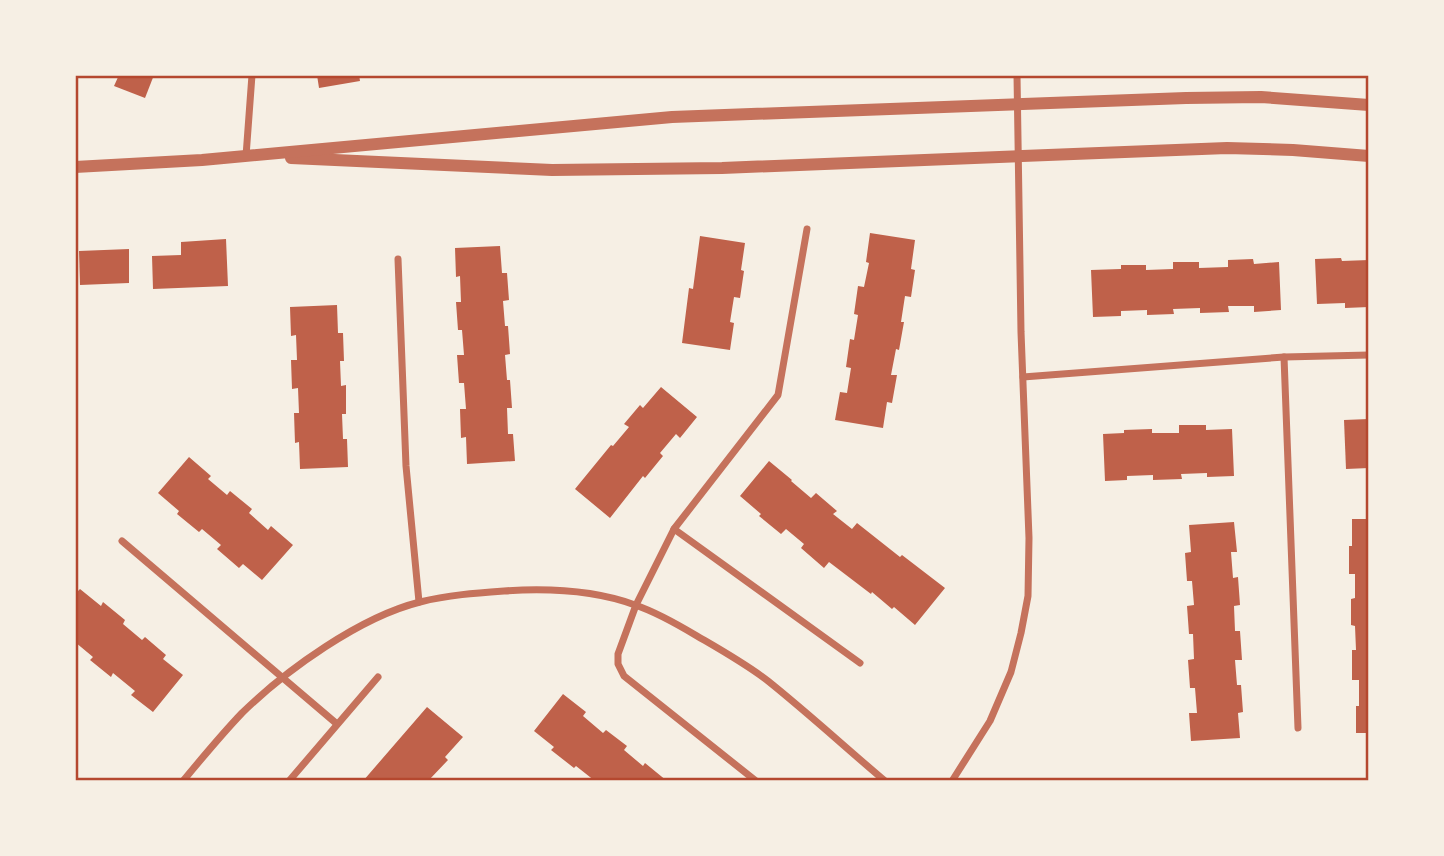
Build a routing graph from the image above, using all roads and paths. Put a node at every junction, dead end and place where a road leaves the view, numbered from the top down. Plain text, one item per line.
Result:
1 (252, 75) edge
2 (1017, 75) edge
3 (1018, 105) junction
4 (1369, 105) edge
5 (246, 156) junction
6 (1018, 156) junction
7 (1369, 156) edge
8 (75, 167) edge
9 (807, 229) dead end
10 (398, 260) dead end
11 (1369, 355) edge
12 (1284, 357) junction
13 (1023, 377) junction
14 (674, 528) junction
15 (122, 541) dead end
16 (419, 602) junction
17 (636, 605) junction
18 (860, 663) dead end
19 (283, 677) junction
20 (379, 677) dead end
21 (337, 724) junction
22 (1298, 728) dead end
23 (183, 781) edge
24 (289, 781) edge
25 (756, 781) edge
26 (885, 781) edge
27 (952, 781) edge

1 - 5 street
2 - 3 street
3 - 4 street
3 - 5 street
3 - 6 street
5 - 6 street
5 - 8 street
6 - 7 street
6 - 13 street
9 - 14 street
10 - 16 street
11 - 12 street
12 - 13 street
12 - 22 street
13 - 27 street
14 - 17 street
14 - 18 street
15 - 19 street
16 - 17 street
16 - 19 street
17 - 25 street
17 - 26 street
19 - 21 street
19 - 23 street
20 - 21 street
21 - 24 street

